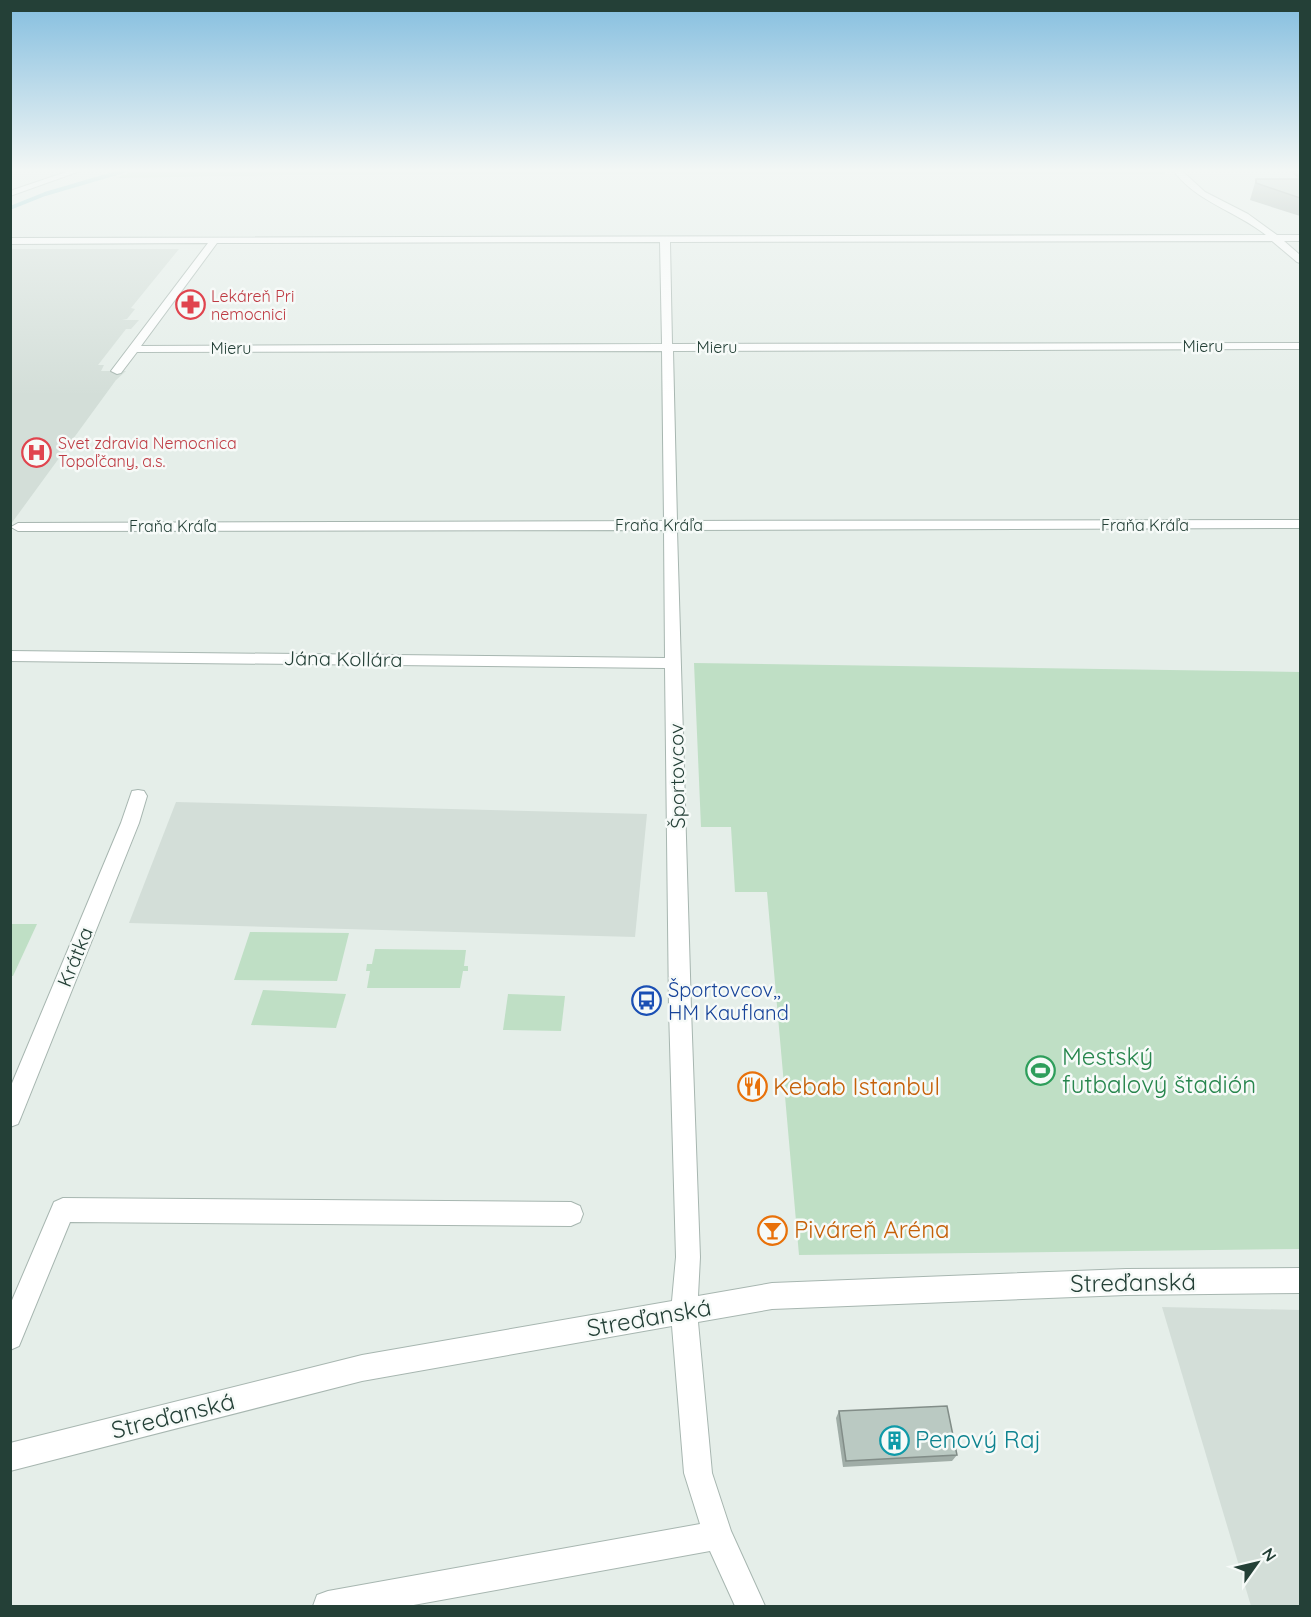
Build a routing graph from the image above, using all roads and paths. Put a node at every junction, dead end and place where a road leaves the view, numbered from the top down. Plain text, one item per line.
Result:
1 (211, 245) edge
2 (665, 245) edge
3 (1283, 245) edge
4 (1300, 260) edge
5 (1300, 346) edge
6 (667, 347) junction
7 (133, 348) junction
8 (117, 371) dead end
9 (1300, 524) edge
10 (671, 525) junction
11 (18, 527) dead end
12 (10, 656) edge
13 (675, 663) junction
14 (138, 796) dead end
15 (10, 1117) edge
16 (571, 1214) dead end
17 (1300, 1281) edge
18 (684, 1312) junction
19 (10, 1337) edge
20 (10, 1457) edge
21 (718, 1535) junction
22 (328, 1606) edge
23 (750, 1606) edge

1 - 7 street
2 - 6 street, Športovcov
3 - 4 street
5 - 6 street, Mieru
6 - 7 street, Mieru
6 - 10 street, Športovcov
7 - 8 street
9 - 10 street, Fraňa Kráľa
10 - 11 street, Fraňa Kráľa
10 - 13 street, Športovcov
12 - 13 street, Jána Kollára
13 - 18 street, Športovcov
14 - 15 street, Krátka
16 - 19 street
17 - 18 street, Streďanská
18 - 20 street, Streďanská
18 - 21 street, Športovcov
21 - 22 street
21 - 23 street, Športovcov

